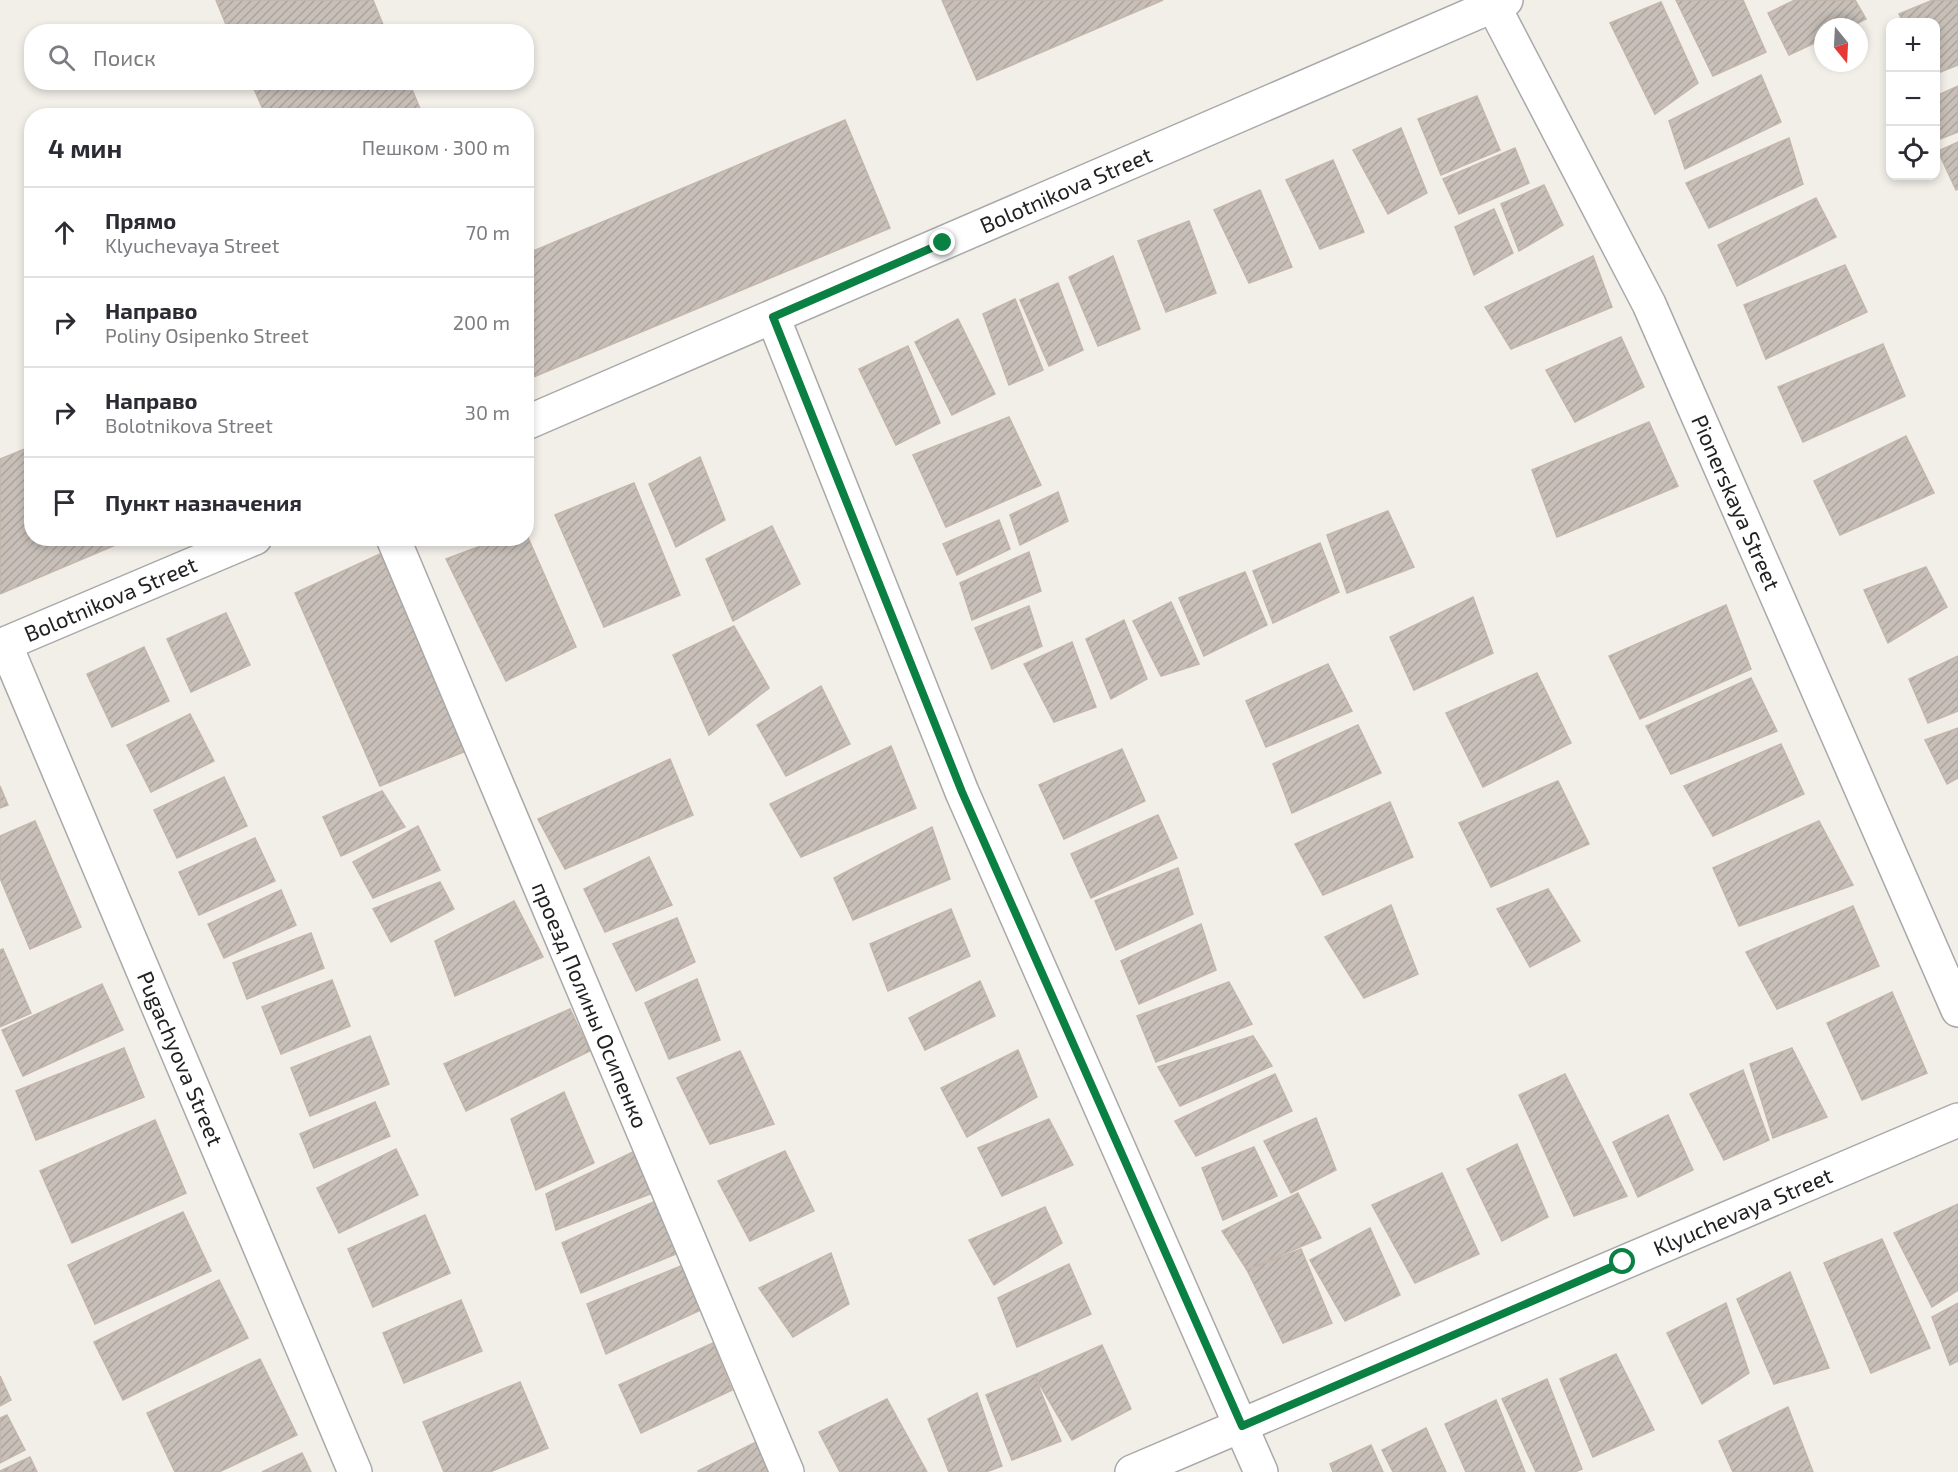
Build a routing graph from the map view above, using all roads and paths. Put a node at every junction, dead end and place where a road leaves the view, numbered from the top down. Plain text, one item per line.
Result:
1 (1499, 3) edge
2 (773, 317) junction
3 (534, 420) edge
4 (236, 546) edge
5 (396, 546) edge
6 (2, 645) edge
7 (1958, 1010) edge
8 (1958, 1120) edge
9 (1242, 1426) junction
10 (355, 1472) edge
11 (788, 1472) edge
12 (1132, 1472) edge
13 (1261, 1472) edge

1 - 2 street, Bolotnikova Street
1 - 7 street, Pionerskaya Street
2 - 3 street, Bolotnikova Street
2 - 9 street
4 - 6 street, Bolotnikova Street
5 - 11 street, проезд Полины Осипенко
6 - 10 street, Pugachyova Street
8 - 9 street, Klyuchevaya Street
9 - 12 street, Klyuchevaya Street
9 - 13 street

